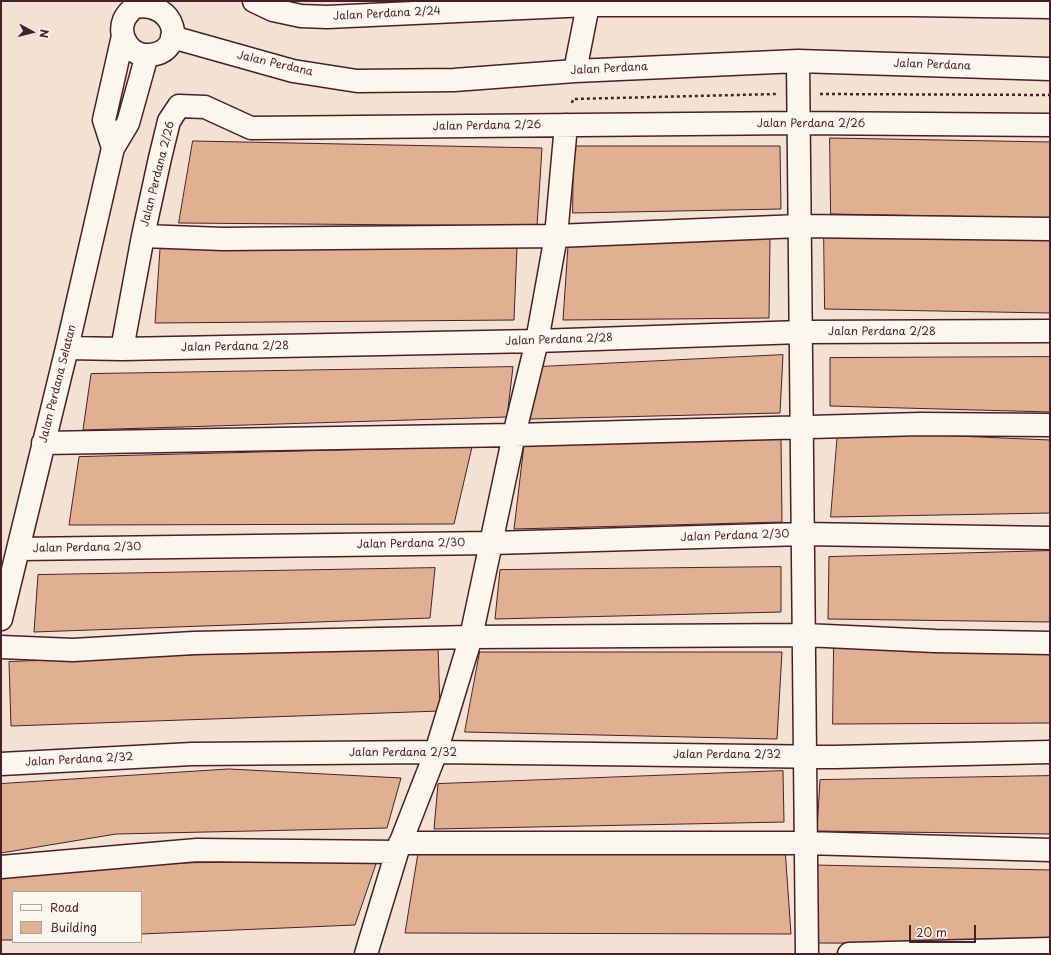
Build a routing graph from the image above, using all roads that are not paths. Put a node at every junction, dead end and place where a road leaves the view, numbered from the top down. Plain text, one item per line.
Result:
1 (254, 1) edge
2 (589, 3) edge
3 (913, 3) edge
4 (137, 4) edge
5 (170, 7) edge
6 (1050, 7) edge
7 (123, 36) junction
8 (172, 37) junction
9 (147, 56) junction
10 (798, 61) junction
11 (1050, 69) edge
12 (575, 71) junction
13 (798, 124) junction
14 (566, 125) junction
15 (1050, 125) edge
16 (113, 148) junction
17 (800, 226) junction
18 (1050, 229) edge
19 (143, 236) junction
20 (556, 236) junction
21 (1050, 331) edge
22 (801, 332) junction
23 (537, 341) junction
24 (67, 348) junction
25 (122, 349) junction
26 (1050, 425) edge
27 (802, 427) junction
28 (514, 435) junction
29 (44, 443) junction
30 (803, 534) junction
31 (1050, 538) edge
32 (492, 542) junction
33 (19, 549) junction
34 (1, 619) edge
35 (804, 635) junction
36 (471, 637) junction
37 (1050, 643) edge
38 (1, 646) edge
39 (436, 752) junction
40 (1050, 752) edge
41 (805, 756) junction
42 (1, 764) edge
43 (806, 843) junction
44 (398, 848) junction
45 (1050, 850) edge
46 (1, 867) edge
47 (1050, 949) edge
48 (366, 954) edge
49 (807, 954) edge
50 (849, 954) edge

1 - 2 street, Jalan Perdana 2/24
2 - 3 street, Jalan Perdana 2/24
2 - 12 street
3 - 6 street, Jalan Perdana 2/24
4 - 5 street
4 - 7 street
5 - 8 street
7 - 9 street
7 - 16 street
8 - 9 street
8 - 12 street, Jalan Perdana
9 - 16 street
10 - 11 street, Jalan Perdana
10 - 12 street, Jalan Perdana
10 - 13 street
13 - 14 street, Jalan Perdana 2/26
13 - 15 street, Jalan Perdana 2/26
13 - 17 street
14 - 19 street, Jalan Perdana 2/26
14 - 20 street
16 - 24 street, Jalan Perdana Selatan
17 - 18 street
17 - 20 street
17 - 22 street
19 - 20 street
19 - 25 street, Jalan Perdana 2/26
20 - 23 street
21 - 22 street, Jalan Perdana 2/28
22 - 23 street, Jalan Perdana 2/28
22 - 27 street
23 - 25 street, Jalan Perdana 2/28
23 - 28 street
24 - 25 street, Jalan Perdana 2/28
24 - 29 street, Jalan Perdana Selatan
26 - 27 street
27 - 28 street
27 - 30 street
28 - 29 street
28 - 32 street
29 - 33 street, Jalan Perdana Selatan
30 - 31 street, Jalan Perdana 2/30
30 - 32 street, Jalan Perdana 2/30
30 - 35 street
32 - 33 street, Jalan Perdana 2/30
32 - 36 street
33 - 34 street, Jalan Perdana Selatan
35 - 36 street
35 - 37 street
35 - 41 street
36 - 38 street
36 - 39 street
39 - 41 street, Jalan Perdana 2/32
39 - 42 street, Jalan Perdana 2/32
39 - 44 street
40 - 41 street, Jalan Perdana 2/32
41 - 43 street
43 - 44 street
43 - 45 street
43 - 49 street
44 - 46 street
44 - 48 street
47 - 50 street

